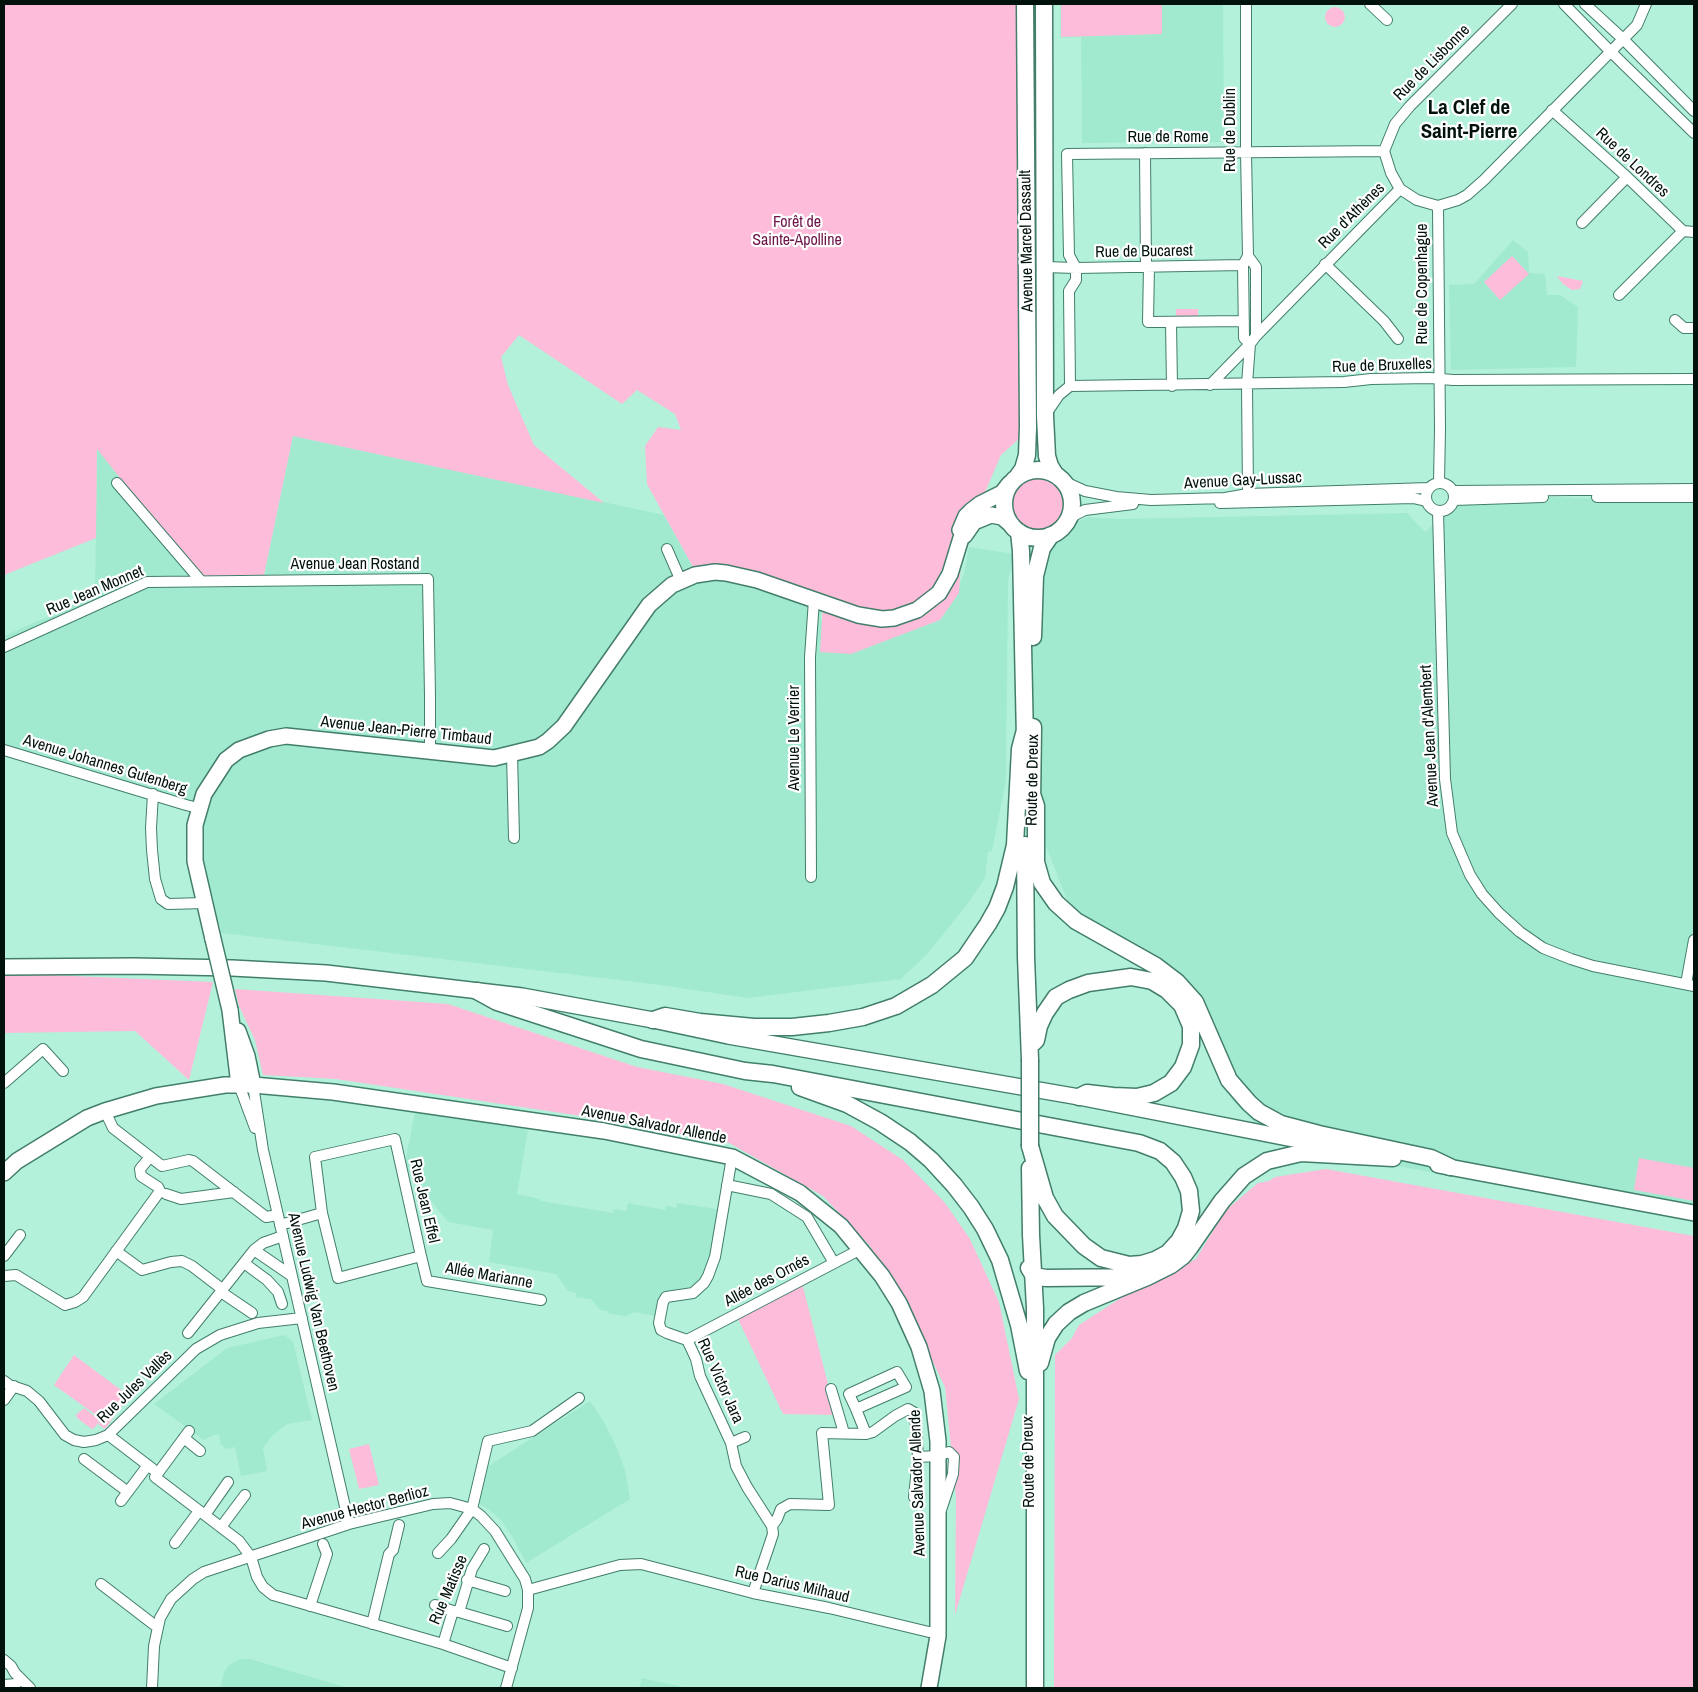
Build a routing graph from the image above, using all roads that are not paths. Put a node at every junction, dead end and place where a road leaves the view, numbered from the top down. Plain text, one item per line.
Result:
1 (1025, 4) edge
2 (1044, 4) edge
3 (1246, 4) edge
4 (1370, 4) edge
5 (1512, 4) edge
6 (1564, 4) edge
7 (1585, 4) edge
8 (1646, 4) edge
9 (1387, 20) dead end
10 (1623, 39) junction
11 (1610, 51) junction
12 (1552, 110) junction
13 (1694, 111) edge
14 (1694, 134) edge
15 (1384, 151) junction
16 (1145, 153) junction
17 (1246, 153) junction
18 (1626, 177) junction
19 (1400, 189) junction
20 (1438, 206) junction
21 (1582, 223) dead end
22 (1682, 231) junction
23 (1694, 232) edge
24 (1245, 261) junction
25 (1325, 264) junction
26 (1147, 266) junction
27 (1045, 267) junction
28 (1076, 268) junction
29 (1619, 295) dead end
30 (1675, 320) dead end
31 (1244, 321) junction
32 (1171, 323) junction
33 (1694, 328) edge
34 (1398, 339) dead end
35 (1253, 340) junction
36 (1440, 379) junction
37 (1694, 379) edge
38 (1247, 384) junction
39 (1210, 385) junction
40 (1070, 386) junction
41 (1172, 386) junction
42 (1045, 416) junction
43 (1059, 478) junction
44 (1013, 480) junction
45 (117, 482) dead end
46 (1439, 483) junction
47 (1428, 488) junction
48 (1694, 490) edge
49 (1248, 494) junction
50 (1453, 495) junction
51 (1694, 497) edge
52 (1426, 501) junction
53 (1438, 511) junction
54 (1064, 525) junction
55 (1014, 527) junction
56 (1051, 535) junction
57 (961, 538) junction
58 (667, 549) dead end
59 (201, 581) junction
60 (681, 581) junction
61 (814, 600) junction
62 (4, 648) edge
63 (1025, 730) junction
64 (4, 750) edge
65 (430, 751) junction
66 (512, 754) junction
67 (153, 794) junction
68 (1032, 794) junction
69 (198, 808) junction
70 (514, 838) dead end
71 (811, 877) dead end
72 (205, 902) junction
73 (1694, 940) edge
74 (4, 967) edge
75 (1690, 985) edge
76 (477, 991) junction
77 (653, 1020) junction
78 (1029, 1030) junction
79 (1030, 1053) junction
80 (63, 1071) dead end
81 (745, 1071) junction
82 (4, 1083) edge
83 (246, 1085) junction
84 (1079, 1098) junction
85 (105, 1111) junction
86 (1030, 1146) junction
87 (150, 1157) junction
88 (732, 1158) junction
89 (1396, 1159) junction
90 (1450, 1167) junction
91 (4, 1173) edge
92 (727, 1185) junction
93 (234, 1192) junction
94 (166, 1194) dead end
95 (322, 1213) junction
96 (1694, 1213) edge
97 (279, 1220) junction
98 (20, 1235) dead end
99 (283, 1236) junction
100 (861, 1249) junction
101 (254, 1250) junction
102 (116, 1251) junction
103 (4, 1256) edge
104 (421, 1256) junction
105 (244, 1263) junction
106 (834, 1263) junction
107 (1031, 1269) junction
108 (4, 1276) edge
109 (292, 1276) junction
110 (1147, 1277) junction
111 (221, 1290) junction
112 (541, 1300) dead end
113 (282, 1304) dead end
114 (252, 1313) dead end
115 (302, 1318) junction
116 (188, 1332) dead end
117 (687, 1340) junction
118 (703, 1347) dead end
119 (693, 1352) junction
120 (1028, 1374) junction
121 (4, 1380) edge
122 (14, 1386) junction
123 (831, 1389) dead end
124 (579, 1398) dead end
125 (4, 1400) edge
126 (1035, 1402) junction
127 (856, 1409) junction
128 (844, 1433) junction
129 (866, 1434) junction
130 (111, 1437) dead end
131 (745, 1437) dead end
132 (731, 1443) junction
133 (200, 1451) dead end
134 (937, 1456) junction
135 (918, 1457) junction
136 (84, 1459) dead end
137 (148, 1465) junction
138 (158, 1473) junction
139 (228, 1482) dead end
140 (128, 1492) junction
141 (245, 1495) dead end
142 (914, 1497) dead end
143 (121, 1501) dead end
144 (472, 1509) junction
145 (202, 1512) junction
146 (349, 1524) junction
147 (399, 1524) dead end
148 (772, 1526) junction
149 (221, 1527) junction
150 (175, 1543) dead end
151 (323, 1544) dead end
152 (484, 1549) dead end
153 (438, 1553) dead end
154 (251, 1557) junction
155 (468, 1580) junction
156 (100, 1584) dead end
157 (528, 1590) junction
158 (505, 1591) dead end
159 (753, 1593) junction
160 (435, 1605) dead end
161 (310, 1606) junction
162 (456, 1612) junction
163 (372, 1624) junction
164 (507, 1626) dead end
165 (157, 1627) junction
166 (938, 1632) junction
167 (442, 1644) junction
168 (4, 1660) edge
169 (512, 1668) junction
170 (20, 1679) junction
171 (4, 1685) edge
172 (30, 1688) edge
173 (152, 1688) edge
174 (506, 1688) edge
175 (929, 1688) edge
176 (1031, 1688) edge
177 (1035, 1688) edge

1 - 44 main road, Avenue Marcel Dassault
2 - 27 main road, Avenue Marcel Dassault
3 - 17 street, Rue de Dublin
4 - 9 street
5 - 15 street, Rue de Lisbonne
6 - 11 street
7 - 10 street
8 - 10 street
10 - 11 street
10 - 13 street
11 - 12 street
11 - 14 street
12 - 18 street, Rue de Londres
12 - 20 street
15 - 17 street, Rue de Rome
15 - 19 street
16 - 17 street, Rue de Rome
16 - 26 street
16 - 28 street, Rue de Rome
17 - 24 street, Rue de Dublin
18 - 21 street
18 - 22 street, Rue de Londres
19 - 20 street
19 - 25 street, Rue d'Athènes
20 - 36 street, Rue de Copenhague
22 - 23 street
22 - 29 street
24 - 26 street, Rue de Bucarest
24 - 31 street, Rue de Dublin
24 - 35 street, Rue de Dublin
25 - 34 street
25 - 35 street, Rue d'Athènes
26 - 28 street, Rue de Bucarest
26 - 32 street
27 - 28 street, Rue de Bucarest
27 - 42 main road, Avenue Marcel Dassault
28 - 40 street
30 - 33 street
31 - 32 street
31 - 35 street, Rue de Dublin
32 - 41 street
35 - 38 street, Rue de Dublin
35 - 39 street, Rue d'Athènes
36 - 37 street, Rue de Bruxelles
36 - 38 street, Rue de Bruxelles
36 - 46 street, Rue de Copenhague
38 - 39 street, Rue de Bruxelles
38 - 49 street, Rue de Dublin
39 - 41 street, Rue de Bruxelles
40 - 41 street, Rue de Bruxelles
40 - 42 street
42 - 43 main road, Avenue Marcel Dassault
43 - 44 main road
43 - 49 street, Avenue Gay-Lussac
43 - 54 main road
44 - 55 main road
44 - 57 street, Avenue Jean-Pierre Timbaud
45 - 59 street
46 - 47 street
46 - 50 street
47 - 49 street, Avenue Gay-Lussac
47 - 52 street
48 - 50 street
50 - 51 street
50 - 53 street
52 - 53 street
52 - 54 street, Avenue Gay-Lussac
53 - 75 street, Avenue Jean d'Alembert
54 - 56 main road
55 - 56 main road
55 - 57 street, Avenue Jean-Pierre Timbaud
55 - 63 main road, Route de Dreux
56 - 68 main road, Route de Dreux
57 - 61 street, Avenue Jean-Pierre Timbaud
58 - 60 street
59 - 62 street, Rue Jean Monnet
59 - 65 street, Avenue Jean Rostand
60 - 61 street, Avenue Jean-Pierre Timbaud
60 - 66 street, Avenue Jean-Pierre Timbaud
61 - 71 street, Avenue Le Verrier
63 - 77 main road
63 - 78 main road, Route de Dreux
64 - 67 street, Avenue Johannes Gutenberg
65 - 66 street, Avenue Jean-Pierre Timbaud
65 - 69 street, Avenue Jean-Pierre Timbaud
66 - 70 street
67 - 69 street, Avenue Johannes Gutenberg
67 - 72 street
68 - 78 main road, Route de Dreux
68 - 90 main road
69 - 72 street, Avenue Jean-Pierre Timbaud
72 - 83 street, Avenue Jean-Pierre Timbaud, bridge
73 - 75 street
74 - 76 street
76 - 77 street
76 - 81 main road
77 - 84 street
78 - 79 main road, Route de Dreux
79 - 84 main road
79 - 86 main road, Route de Dreux, bridge
80 - 82 street
81 - 86 main road
81 - 120 main road
83 - 85 street, Avenue Salvador Allende
83 - 88 street, Avenue Salvador Allende
83 - 97 street, Avenue Ludwig Van Beethoven
84 - 89 street
85 - 87 street
85 - 91 street, Avenue Salvador Allende
86 - 107 main road, Route de Dreux
87 - 93 street
87 - 102 street
88 - 92 street, Rue Victor Jara
88 - 100 street, Avenue Salvador Allende
89 - 90 street
89 - 110 main road
90 - 96 street
92 - 106 street
92 - 117 street, Rue Victor Jara
93 - 94 street
93 - 97 street
95 - 97 street
95 - 104 street, Rue Jean Effel
95 - 104 street, Rue Jean Effel
97 - 99 street, Avenue Ludwig Van Beethoven
98 - 103 street
99 - 101 street
99 - 109 street, Avenue Ludwig Van Beethoven
100 - 106 street, Allée des Ornés
100 - 134 street, Avenue Salvador Allende
101 - 105 street
101 - 109 street
102 - 108 street
102 - 111 street
104 - 112 street, Allée Marianne
105 - 111 street
105 - 113 street
106 - 117 street, Allée des Ornés
107 - 110 main road
107 - 120 main road, Route de Dreux
107 - 126 main road, Route de Dreux
109 - 115 street, Avenue Ludwig Van Beethoven
110 - 126 main road
111 - 114 street
111 - 116 street
115 - 122 street, Rue Jules Vallès
115 - 146 street, Avenue Ludwig Van Beethoven
117 - 119 street, Rue Victor Jara
118 - 119 street
119 - 132 street, Rue Victor Jara
120 - 176 main road, Route de Dreux
121 - 122 street, Rue Jules Vallès
122 - 125 street
123 - 128 street
124 - 144 street
126 - 177 main road, Route de Dreux
127 - 127 street
127 - 129 street
128 - 129 street
128 - 148 street
129 - 135 street
130 - 137 street
131 - 132 street
132 - 148 street, Rue Victor Jara
133 - 138 street
134 - 135 street
134 - 166 street, Avenue Salvador Allende
135 - 142 street
136 - 140 street
137 - 138 street
137 - 140 street
138 - 145 street
139 - 145 street
140 - 143 street
141 - 149 street
144 - 146 street, Avenue Hector Berlioz
144 - 153 street
144 - 157 street, Avenue Hector Berlioz
145 - 149 street
145 - 150 street
146 - 154 street, Avenue Hector Berlioz
147 - 163 street
148 - 159 street
149 - 154 street
151 - 161 street
152 - 155 street, Rue Matisse
154 - 161 street
154 - 165 street, Avenue Hector Berlioz
155 - 158 street
155 - 162 street, Rue Matisse
156 - 165 street
157 - 159 street, Rue Darius Milhaud
157 - 169 street, Avenue Hector Berlioz
159 - 166 street, Rue Darius Milhaud
160 - 162 street
161 - 163 street
162 - 164 street
162 - 167 street, Rue Matisse
163 - 167 street
165 - 173 street, Avenue Hector Berlioz
166 - 175 street, Avenue Salvador Allende
167 - 169 street
168 - 170 street
169 - 174 street, Avenue Hector Berlioz
170 - 171 street
170 - 172 street

